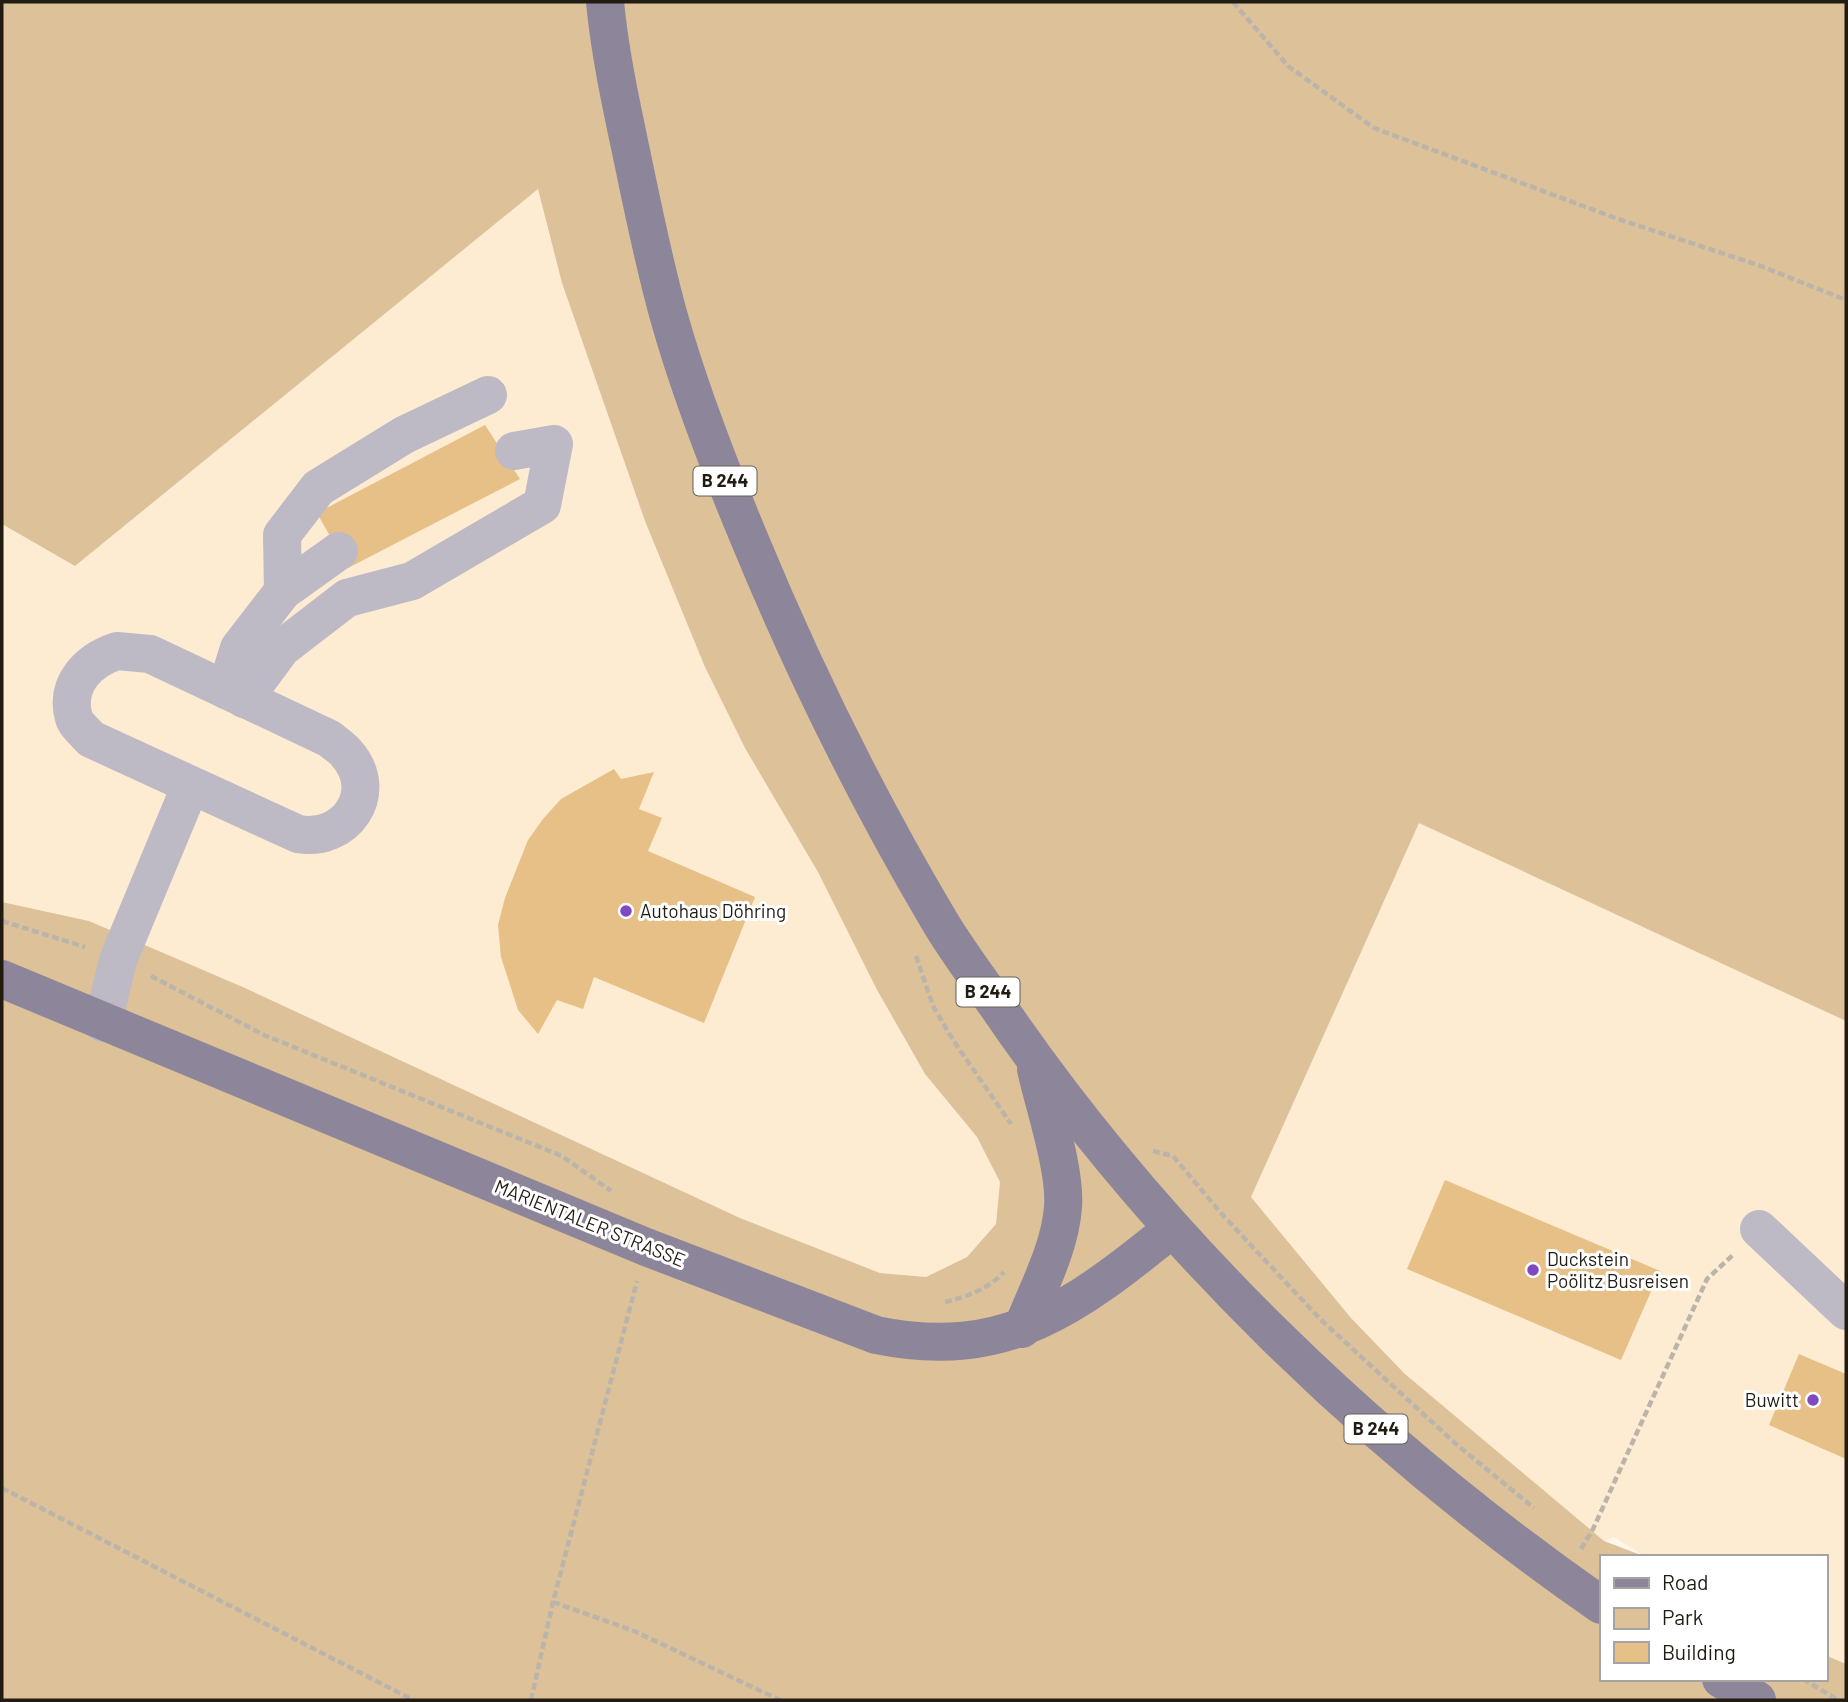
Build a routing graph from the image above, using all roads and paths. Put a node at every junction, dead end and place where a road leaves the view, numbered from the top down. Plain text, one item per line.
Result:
1 (605, 2) edge
2 (1233, 2) edge
3 (1846, 300) edge
4 (488, 395) dead end
5 (514, 451) dead end
6 (339, 551) dead end
7 (283, 591) junction
8 (235, 695) junction
9 (190, 787) junction
10 (2, 921) edge
11 (118, 960) junction
12 (2, 979) edge
13 (103, 1023) junction
14 (1033, 1058) junction
15 (1126, 1177) junction
16 (618, 1196) dead end
17 (1172, 1229) junction
18 (1759, 1229) joint
19 (646, 1247) junction
20 (1009, 1268) dead end
21 (938, 1303) dead end
22 (1846, 1311) edge
23 (1022, 1329) junction
24 (2, 1488) edge
25 (1543, 1515) dead end
26 (1570, 1541) dead end
27 (1580, 1550) junction
28 (1591, 1556) dead end
29 (553, 1602) junction
30 (1600, 1604) edge
31 (1725, 1681) edge
32 (1806, 1681) edge
33 (413, 1700) edge
34 (531, 1700) edge
35 (780, 1700) edge
36 (1758, 1700) edge
37 (1839, 1700) edge

1 - 14 main road, B 244
2 - 3 path
4 - 7 street
5 - 8 street
6 - 7 street
7 - 8 street
8 - 9 street
8 - 9 street
9 - 11 street
10 - 11 path
11 - 13 street
11 - 16 path
12 - 13 main road, MARIENTALER STRASSE
13 - 19 main road, MARIENTALER STRASSE
14 - 15 main road, B 244
14 - 23 main road
15 - 17 main road, B 244
15 - 25 path
17 - 23 main road, MARIENTALER STRASSE
17 - 30 main road, B 244
18 - 22 street
18 - 27 path
19 - 23 main road, MARIENTALER STRASSE
19 - 29 path
20 - 21 path
24 - 33 path
26 - 27 path
27 - 28 path
29 - 34 path
29 - 35 path
31 - 36 main road
32 - 37 path

